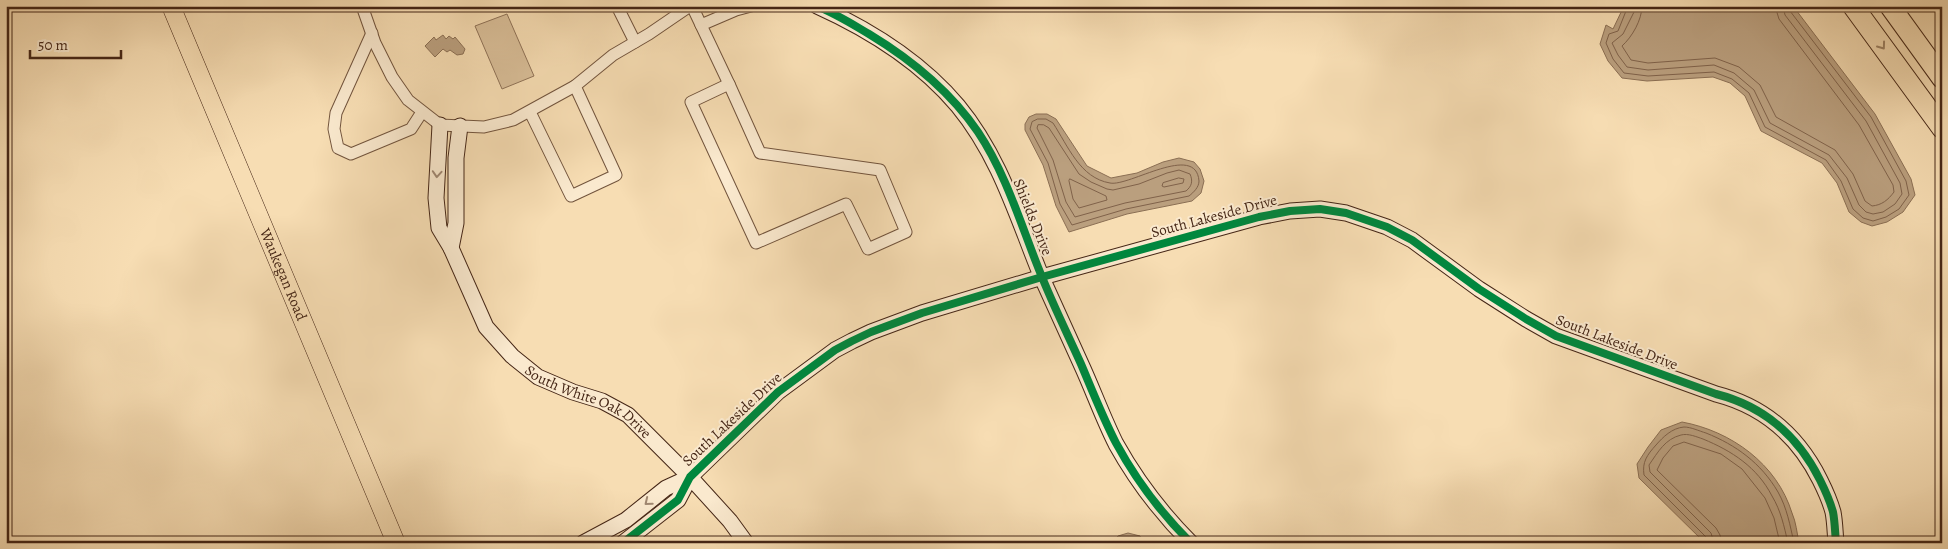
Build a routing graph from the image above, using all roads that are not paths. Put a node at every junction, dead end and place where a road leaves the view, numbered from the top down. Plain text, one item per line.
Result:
1 (170, 6) edge
2 (362, 6) edge
3 (617, 6) edge
4 (691, 6) edge
5 (751, 6) edge
6 (816, 6) edge
7 (1853, 6) edge
8 (1890, 6) edge
9 (701, 25) junction
10 (372, 33) junction
11 (635, 42) junction
12 (1942, 78) edge
13 (729, 84) junction
14 (575, 86) junction
15 (422, 112) junction
16 (530, 112) junction
17 (440, 125) junction
18 (460, 126) junction
19 (1942, 128) edge
20 (456, 209) junction
21 (437, 210) junction
22 (451, 248) junction
23 (1042, 277) junction
24 (690, 477) junction
25 (396, 543) edge
26 (583, 543) edge
27 (622, 543) edge
28 (746, 543) edge
29 (1192, 543) edge
30 (1836, 543) edge

1 - 25 main road, Waukegan Road
2 - 10 street
3 - 11 street
4 - 9 street
4 - 11 street
5 - 9 street
6 - 23 street, Shields Drive
7 -> 19 highway
8 - 12 highway
9 - 13 street
10 - 15 street
10 - 15 street
11 - 14 street
13 - 13 street
14 - 16 street
14 - 16 street
15 - 17 street
16 - 18 street
17 - 18 street
17 -> 21 street, South White Oak Drive
18 - 20 street
20 - 21 street
20 - 22 street
21 - 22 street, South White Oak Drive
22 - 24 street, South White Oak Drive
23 - 24 street, South Lakeside Drive
23 - 29 street, Shields Drive
23 - 30 street, South Lakeside Drive
24 -> 26 street, South Lakeside Drive
24 - 27 street, South Lakeside Drive
24 - 28 street, South White Oak Drive

